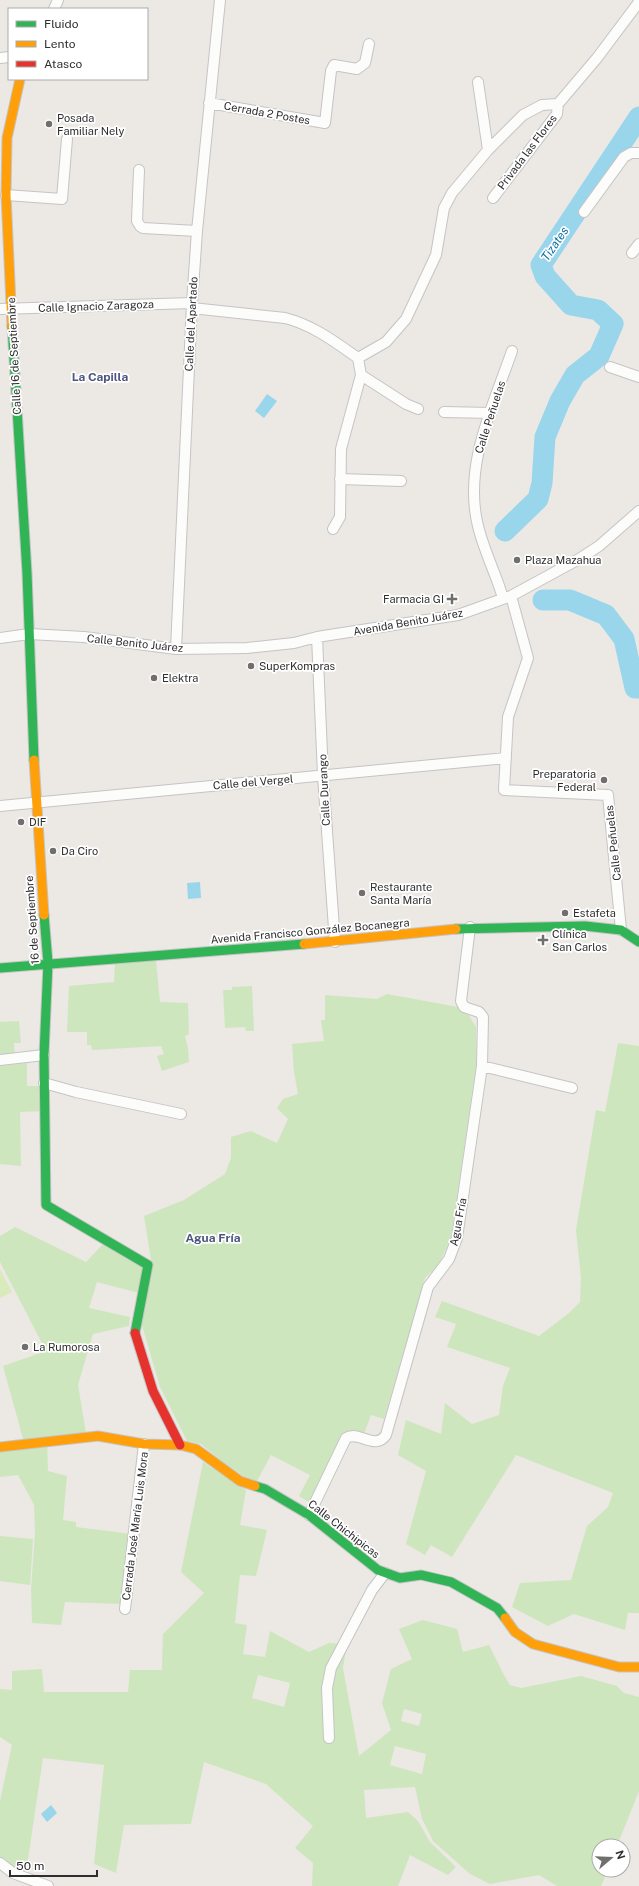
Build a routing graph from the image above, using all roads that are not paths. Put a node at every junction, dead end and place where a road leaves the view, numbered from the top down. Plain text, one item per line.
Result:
1 (220, 0) edge
2 (639, 2) edge
3 (369, 44) dead end
4 (20, 80) edge
5 (478, 82) dead end
6 (210, 103) junction
7 (558, 104) junction
8 (67, 139) dead end
9 (488, 150) junction
10 (639, 153) edge
11 (139, 170) dead end
12 (6, 195) junction
13 (493, 198) dead end
14 (584, 212) dead end
15 (197, 231) junction
16 (639, 244) edge
17 (632, 253) dead end
18 (192, 306) junction
19 (11, 308) junction
20 (0, 309) edge
21 (512, 351) dead end
22 (358, 358) junction
23 (610, 367) dead end
24 (361, 375) junction
25 (639, 377) edge
26 (418, 409) dead end
27 (444, 412) dead end
28 (490, 413) junction
29 (340, 479) junction
30 (402, 481) dead end
31 (639, 512) edge
32 (333, 529) dead end
33 (507, 597) junction
34 (29, 634) junction
35 (317, 637) junction
36 (0, 638) edge
37 (176, 649) junction
38 (506, 758) junction
39 (323, 776) junction
40 (36, 802) junction
41 (0, 806) edge
42 (470, 927) junction
43 (621, 930) junction
44 (334, 942) junction
45 (639, 942) edge
46 (48, 963) junction
47 (0, 968) edge
48 (44, 1055) junction
49 (0, 1060) edge
50 (482, 1066) junction
51 (44, 1083) junction
52 (572, 1088) dead end
53 (181, 1114) dead end
54 (144, 1444) junction
55 (180, 1445) junction
56 (0, 1447) edge
57 (309, 1515) junction
58 (384, 1573) junction
59 (125, 1609) dead end
60 (639, 1667) edge
61 (329, 1738) dead end
62 (0, 1863) edge
63 (48, 1886) edge

1 - 6 street, Calle del Apartado
2 - 7 street
3 - 6 street, Cerrada 2 Postes
4 - 12 street, Calle 16 de Septiembre
5 - 9 street
6 - 15 street, Calle del Apartado
7 - 9 street
7 - 13 street, Privada las Flores
8 - 12 street
9 - 22 street
10 - 14 street
11 - 15 street
12 - 19 street, Calle 16 de Septiembre
15 - 18 street, Calle del Apartado
16 - 17 street
18 - 19 street, Calle Ignacio Zaragoza
18 - 22 street, Calle Ignacio Zaragoza
18 - 37 street, Calle del Apartado
19 - 20 street, Calle Ignacio Zaragoza
19 - 34 street, Calle 16 de Septiembre
21 - 28 street, Calle Peñuelas
22 - 24 street
23 - 25 street
24 - 26 street
24 - 29 street
27 - 28 street
28 - 33 street, Calle Peñuelas
29 - 30 street
29 - 32 street
31 - 33 street, Avenida Benito Juárez
33 - 35 street, Avenida Benito Juárez
33 - 38 street, Calle Peñuelas
34 - 36 street, Calle Benito Juárez
34 - 37 street, Calle Benito Juárez
34 - 40 street, 16 de Septiembre
35 - 37 street, Calle Benito Juárez
35 - 39 street, Calle Durango
38 - 39 street, Calle del Vergel
38 - 43 street, Calle Peñuelas
39 - 40 street, Calle del Vergel
39 - 44 street, Calle Durango
40 - 41 street, Calle del Vergel
40 - 46 street, 16 de Septiembre
42 - 43 street, Avenida Francisco González Bocanegra
42 - 44 street, Avenida Francisco González Bocanegra
42 - 50 street, Agua Fría
43 - 45 street
44 - 46 street, Avenida Francisco González Bocanegra
46 - 47 street, Avenida Francisco González Bocanegra
46 - 48 street, 16 de Septiembre
48 - 49 street
48 - 51 street, 16 de Septiembre
50 - 52 street
50 - 57 street, Agua Fría
51 - 53 street
51 - 55 street, 16 de Septiembre
54 - 55 street, Calle Chichipicas
54 - 56 street, Calle Chichipicas
54 - 59 street, Cerrada José María Luis Mora
55 - 57 street, Calle Chichipicas
57 - 58 street, Calle Chichipicas
58 - 60 street, Calle Chichipicas
58 - 61 street
62 - 63 street

